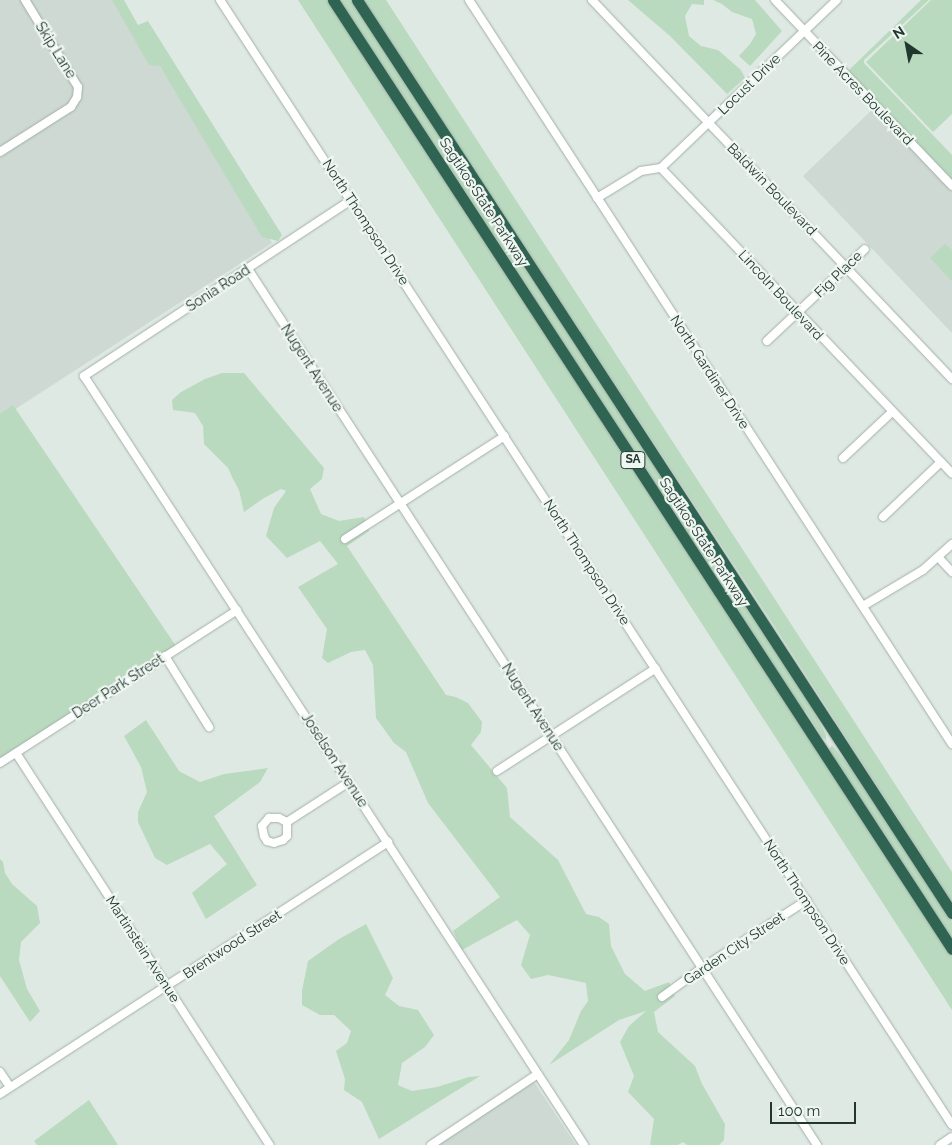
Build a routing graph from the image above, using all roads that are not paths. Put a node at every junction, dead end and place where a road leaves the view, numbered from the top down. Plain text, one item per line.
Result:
1 (25, 0) edge
2 (220, 0) edge
3 (333, 0) edge
4 (357, 0) edge
5 (469, 0) edge
6 (592, 0) edge
7 (774, 0) edge
8 (837, 0) edge
9 (804, 31) junction
10 (708, 122) junction
11 (0, 152) edge
12 (661, 168) junction
13 (952, 186) edge
14 (597, 198) junction
15 (351, 200) junction
16 (865, 249) dead end
17 (846, 267) junction
18 (248, 269) junction
19 (798, 312) junction
20 (767, 341) dead end
21 (84, 376) joint
22 (952, 379) edge
23 (892, 412) junction
24 (505, 436) junction
25 (843, 458) dead end
26 (941, 462) junction
27 (952, 474) edge
28 (400, 504) junction
29 (883, 517) dead end
30 (346, 539) dead end
31 (952, 544) edge
32 (938, 557) junction
33 (952, 572) edge
34 (863, 606) junction
35 (236, 610) junction
36 (165, 656) junction
37 (656, 668) junction
38 (209, 727) dead end
39 (552, 735) junction
40 (952, 744) edge
41 (16, 753) junction
42 (0, 763) edge
43 (497, 771) dead end
44 (350, 782) junction
45 (287, 822) dead end
46 (388, 842) junction
47 (807, 900) junction
48 (952, 913) edge
49 (952, 949) edge
50 (702, 968) junction
51 (167, 986) junction
52 (662, 997) dead end
53 (0, 1072) edge
54 (538, 1074) junction
55 (10, 1088) junction
56 (0, 1094) edge
57 (952, 1125) edge
58 (952, 1137) edge
59 (270, 1145) edge
60 (431, 1145) edge
61 (584, 1145) edge
62 (817, 1145) edge
63 (940, 1145) edge

1 - 11 street, Skip Lane
2 - 15 street, North Thompson Drive
3 - 49 highway, Sagtikos State Parkway / SA
4 - 48 highway, Sagtikos State Parkway / SA
5 - 14 street, North Gardiner Drive
6 - 10 street, Baldwin Boulevard
7 - 9 street, Pine Acres Boulevard
8 - 9 street, Locust Drive
9 - 10 street, Locust Drive
9 - 13 street, Pine Acres Boulevard
10 - 12 street, Locust Drive
10 - 17 street, Baldwin Boulevard
12 - 14 street
12 - 19 street, Lincoln Boulevard
14 - 34 street, North Gardiner Drive
15 - 18 street, Sonia Road
15 - 24 street, North Thompson Drive
16 - 17 street, Fig Place
17 - 19 street, Fig Place
17 - 22 street, Baldwin Boulevard
18 - 21 street, Sonia Road
18 - 28 street, Nugent Avenue
19 - 20 street, Fig Place
19 - 23 street, Lincoln Boulevard
21 - 35 street, Joselson Avenue
23 - 25 street
23 - 26 street, Lincoln Boulevard
24 - 28 street
24 - 37 street, North Thompson Drive
26 - 27 street, Lincoln Boulevard
26 - 29 street
28 - 30 street
28 - 39 street, Nugent Avenue
31 - 32 street
32 - 33 street
32 - 34 street
34 - 40 street, North Gardiner Drive
35 - 36 street, Deer Park Street
35 - 44 street, Joselson Avenue
36 - 38 street
36 - 41 street, Deer Park Street
37 - 39 street
37 - 47 street, North Thompson Drive
39 - 43 street
39 - 50 street, Nugent Avenue
41 - 42 street, Deer Park Street
41 - 51 street, Martinstein Avenue
44 - 45 street
44 - 46 street, Joselson Avenue
46 - 51 street, Brentwood Street
46 - 54 street, Joselson Avenue
47 - 50 street, Garden City Street
47 - 57 street, North Thompson Drive
50 - 52 street, Garden City Street
50 - 62 street, Nugent Avenue
51 - 55 street, Brentwood Street
51 - 59 street, Martinstein Avenue
53 - 55 street
54 - 60 street
54 - 61 street, Joselson Avenue
55 - 56 street, Brentwood Street
58 - 63 street

